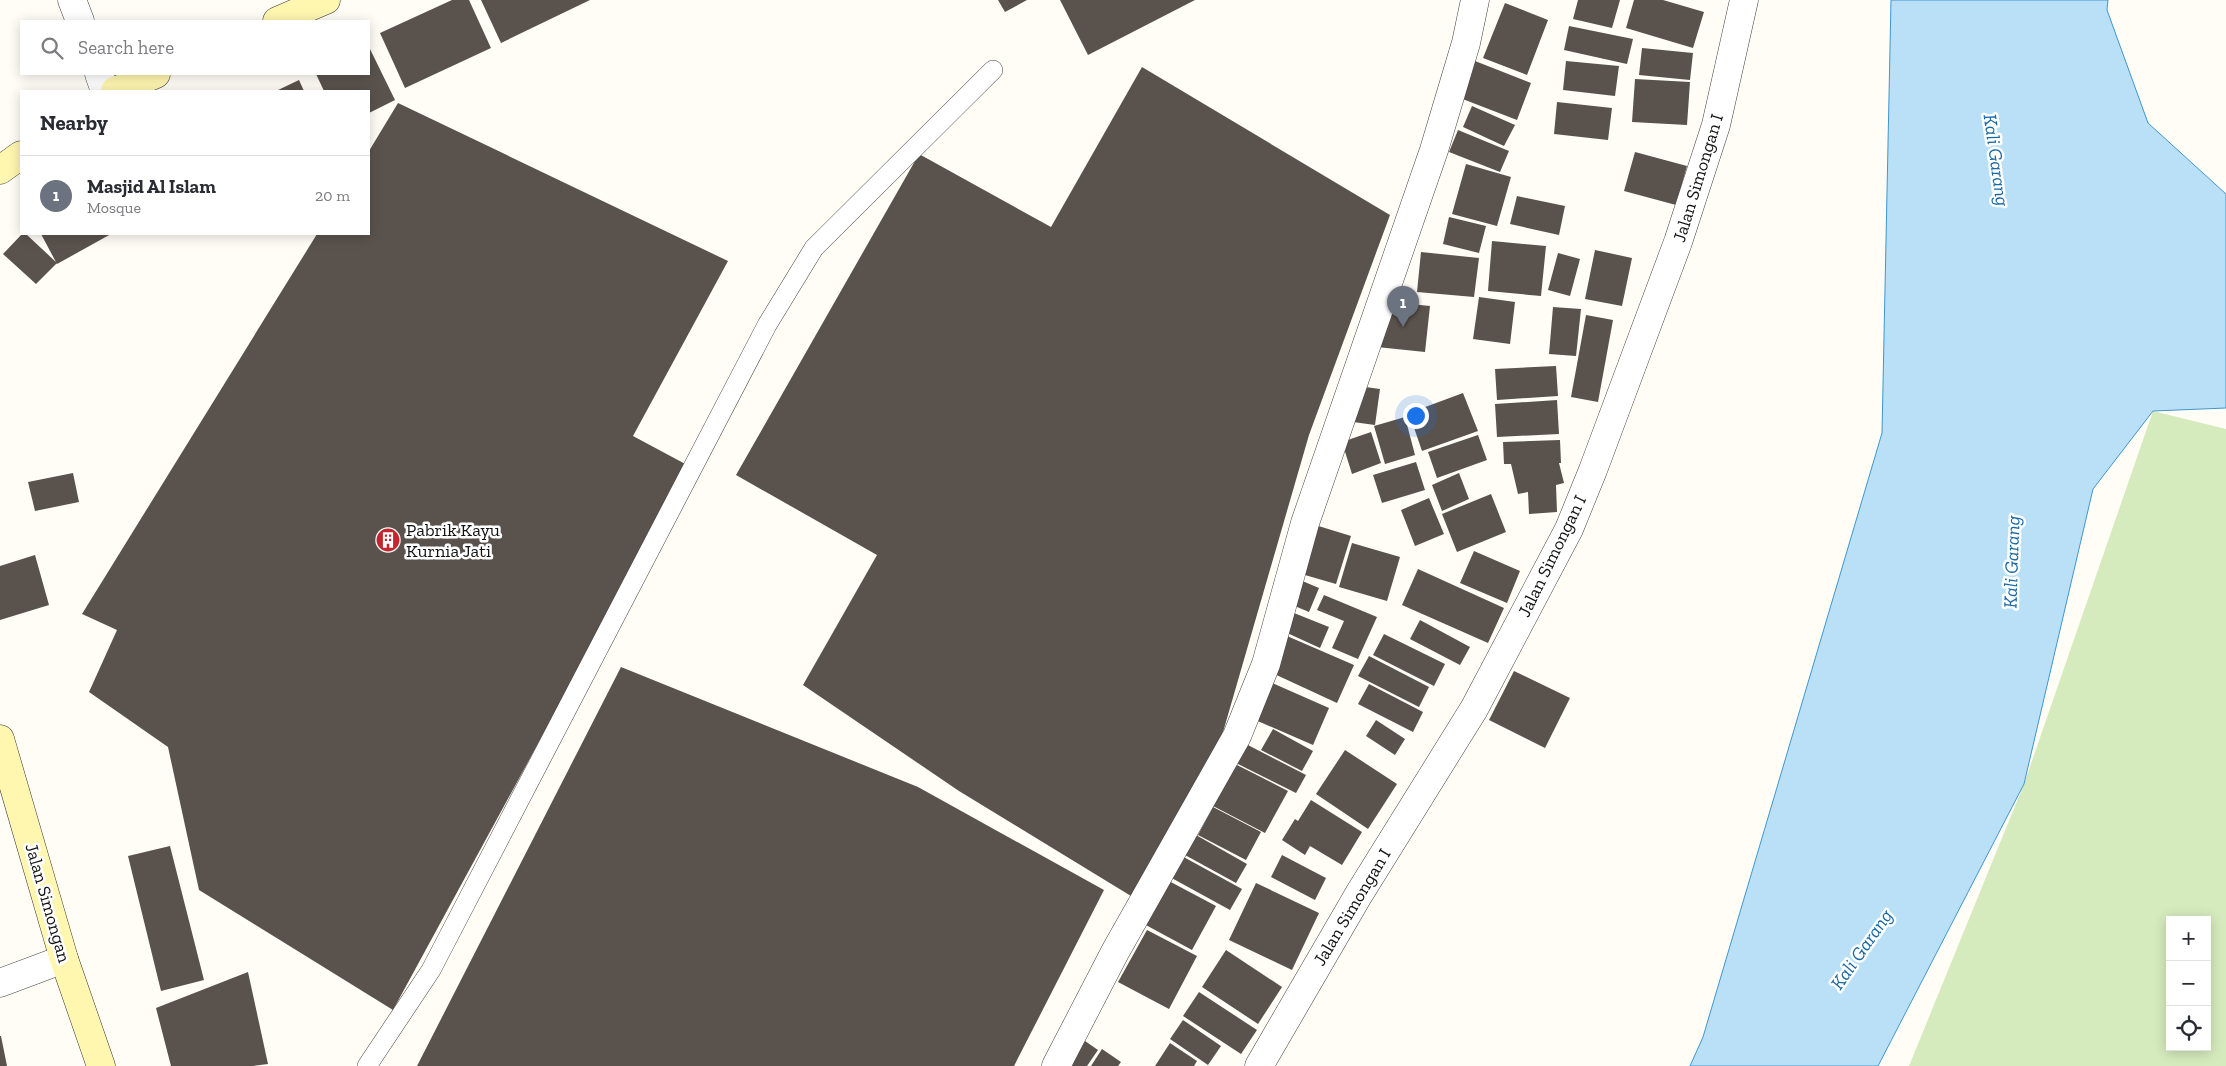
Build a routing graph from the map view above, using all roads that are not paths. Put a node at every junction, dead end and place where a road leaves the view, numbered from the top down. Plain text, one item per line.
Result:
1 (72, 0) edge
2 (326, 0) edge
3 (1475, 0) edge
4 (1744, 0) edge
5 (80, 20) edge
6 (279, 20) edge
7 (993, 70) dead end
8 (99, 75) edge
9 (154, 75) edge
10 (105, 90) edge
11 (117, 90) edge
12 (20, 156) edge
13 (0, 170) edge
14 (0, 739) edge
15 (64, 958) junction
16 (0, 983) edge
17 (101, 1066) edge
18 (368, 1066) edge
19 (1056, 1066) edge
20 (1259, 1066) edge

1 - 5 street
2 - 6 main road
3 - 19 street
4 - 20 street, Jalan Simongan I
7 - 18 lane
8 - 10 street
9 - 11 main road
12 - 13 main road
14 - 15 main road, Jalan Simongan
15 - 16 street
15 - 17 main road, Jalan Simongan

